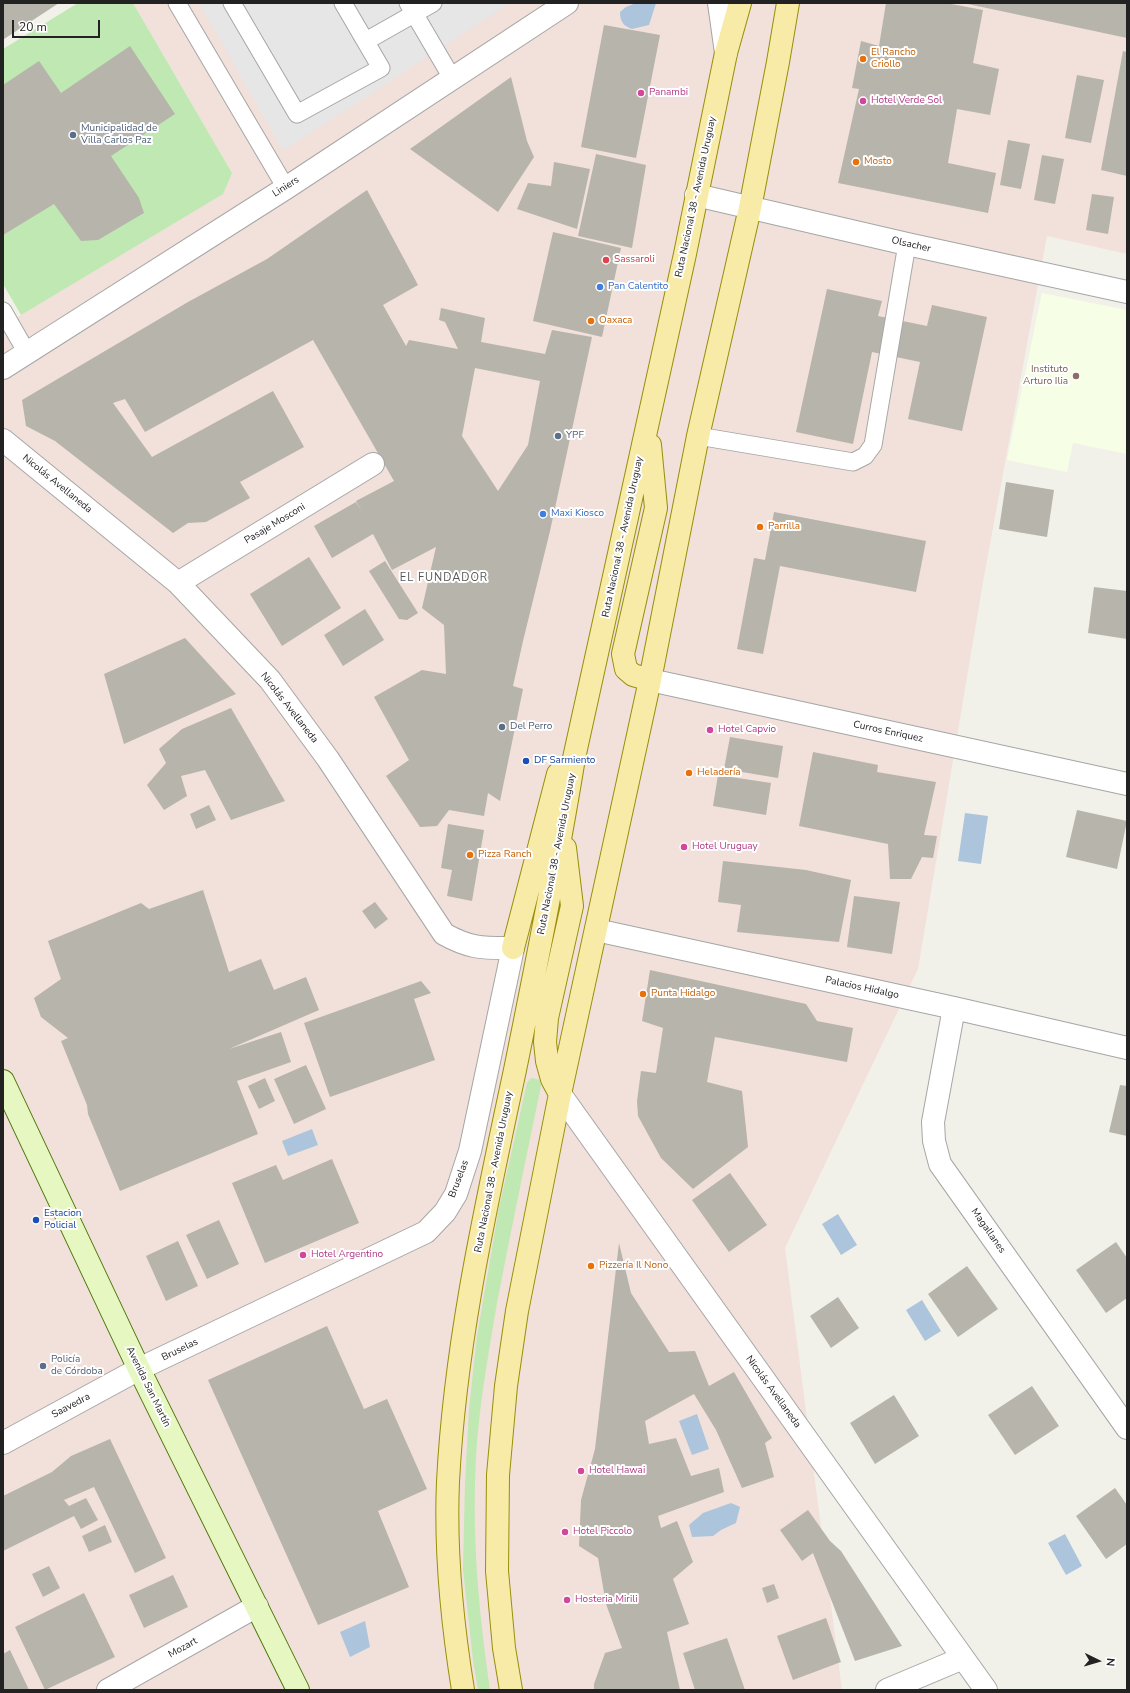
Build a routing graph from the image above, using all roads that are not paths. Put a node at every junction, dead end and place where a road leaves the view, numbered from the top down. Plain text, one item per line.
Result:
1 (177, 3) edge
2 (232, 3) edge
3 (343, 3) edge
4 (433, 3) edge
5 (567, 3) edge
6 (719, 3) edge
7 (733, 3) edge
8 (740, 3) edge
9 (788, 3) edge
10 (797, 3) edge
11 (411, 8) edge
12 (366, 41) junction
13 (726, 53) junction
14 (778, 62) junction
15 (452, 78) junction
16 (286, 188) junction
17 (696, 195) junction
18 (750, 208) junction
19 (907, 244) junction
20 (1127, 292) edge
21 (3, 311) edge
22 (27, 353) junction
23 (3, 368) edge
24 (648, 425) junction
25 (698, 436) junction
26 (3, 440) edge
27 (373, 464) dead end
28 (178, 583) junction
29 (650, 680) junction
30 (574, 758) junction
31 (1127, 784) edge
32 (562, 828) junction
33 (596, 930) junction
34 (513, 948) junction
35 (954, 1008) junction
36 (1127, 1048) edge
37 (3, 1081) edge
38 (560, 1094) junction
39 (139, 1369) junction
40 (1127, 1428) edge
41 (3, 1443) edge
42 (258, 1606) junction
43 (963, 1658) junction
44 (108, 1690) edge
45 (298, 1690) edge
46 (463, 1690) edge
47 (511, 1690) edge
48 (887, 1690) edge
49 (986, 1690) edge

1 - 16 lane
2 - 12 lane
3 - 12 lane
4 - 11 lane
5 - 15 street, Liniers
6 - 13 street
7 - 13 main road
8 - 13 main road, Ruta Nacional 38 - Avenida Uruguay
9 - 14 main road
10 - 14 main road
11 - 12 lane
11 - 15 lane
13 - 17 main road, Ruta Nacional 38 - Avenida Uruguay
14 - 18 main road
15 - 16 street, Liniers
16 - 22 street, Liniers
17 - 18 street, Olsacher
17 - 24 main road, Ruta Nacional 38 - Avenida Uruguay
18 - 19 street, Olsacher
18 - 25 main road
19 - 20 street, Olsacher
19 - 25 lane
21 - 22 lane
22 - 23 street, Liniers
24 - 29 main road
24 - 30 main road, Ruta Nacional 38 - Avenida Uruguay
25 - 29 main road
26 - 28 street, Nicolás Avellaneda
27 - 28 street, Pasaje Mosconi
28 - 34 street, Nicolás Avellaneda
29 - 31 street, Curros Enriquez
29 - 33 main road
30 - 32 main road, Ruta Nacional 38 - Avenida Uruguay
30 - 34 main road
32 - 38 main road
32 - 46 main road, Ruta Nacional 38 - Avenida Uruguay
33 - 35 street, Palacios Hidalgo
33 - 38 main road
34 - 39 street, Bruselas
35 - 36 street, Palacios Hidalgo
35 - 40 street, Magallanes
37 - 39 main road, Avenida San Martín
38 - 43 street, Nicolás Avellaneda
38 - 47 main road
39 - 41 street, Saavedra
39 - 42 main road, Avenida San Martín
42 - 44 street, Mozart
42 - 45 main road, Avenida San Martín
43 - 48 street
43 - 49 street, Nicolás Avellaneda

